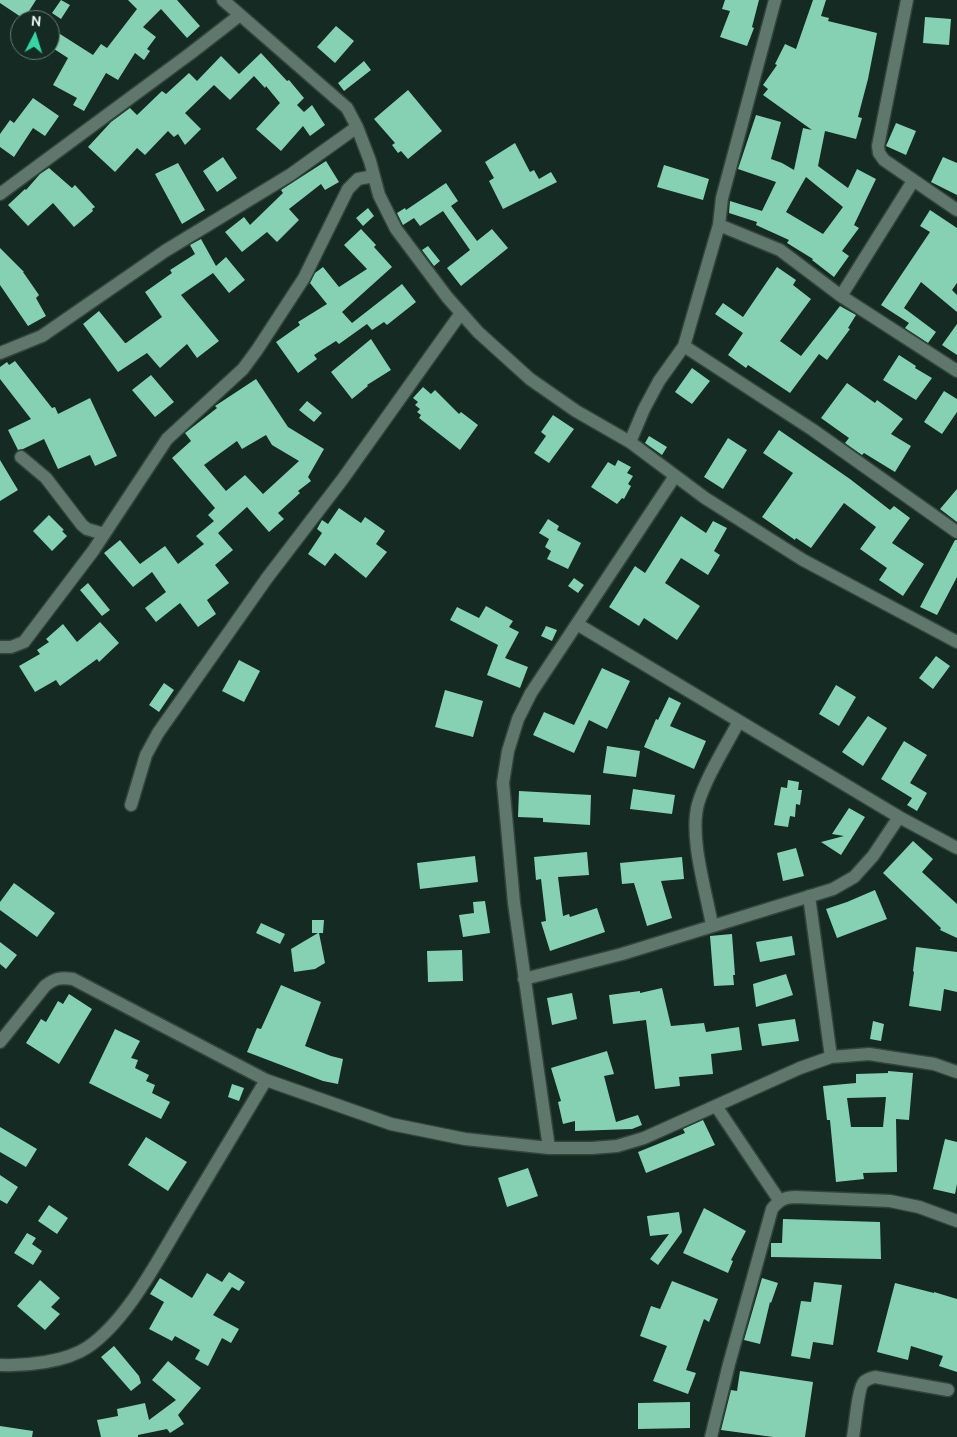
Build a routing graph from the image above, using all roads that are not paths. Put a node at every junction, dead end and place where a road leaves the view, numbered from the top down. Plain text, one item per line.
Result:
1 (223, 0) edge
2 (775, 0) edge
3 (907, 0) edge
4 (240, 15) junction
5 (357, 127) junction
6 (374, 176) junction
7 (913, 181) junction
8 (0, 194) edge
9 (957, 210) edge
10 (719, 225) junction
11 (841, 296) junction
12 (461, 313) junction
13 (684, 346) junction
14 (0, 353) edge
15 (957, 370) edge
16 (630, 442) junction
17 (21, 457) dead end
18 (675, 476) junction
19 (957, 532) edge
20 (104, 534) junction
21 (577, 624) junction
22 (957, 642) edge
23 (0, 647) edge
24 (739, 721) junction
25 (131, 805) dead end
26 (899, 817) junction
27 (957, 848) edge
28 (808, 896) junction
29 (712, 925) junction
30 (524, 979) junction
31 (0, 1042) edge
32 (831, 1057) junction
33 (957, 1072) edge
34 (266, 1080) junction
35 (716, 1106) junction
36 (549, 1148) junction
37 (779, 1200) junction
38 (957, 1221) edge
39 (0, 1365) edge
40 (948, 1390) dead end
41 (711, 1437) edge
42 (853, 1437) edge

1 - 4 street
2 - 10 street
3 - 7 street
4 - 5 street
4 - 8 street
5 - 6 street
5 - 14 street
6 - 12 street
6 - 20 street
7 - 9 street
7 - 11 street
10 - 11 street
10 - 13 street
11 - 15 street
12 - 16 street
12 - 25 street
13 - 16 street
13 - 19 street
16 - 18 street
17 - 20 street
18 - 21 street
18 - 22 street
20 - 23 street
21 - 24 street
21 - 30 street
24 - 26 street
24 - 29 street
26 - 27 street
26 - 28 street
28 - 29 street
28 - 32 street
29 - 30 street
30 - 36 street
31 - 34 street
32 - 33 street
32 - 35 street
34 - 36 street
34 - 39 street
35 - 36 street
35 - 37 street
37 - 38 street
37 - 41 street
40 - 42 street

